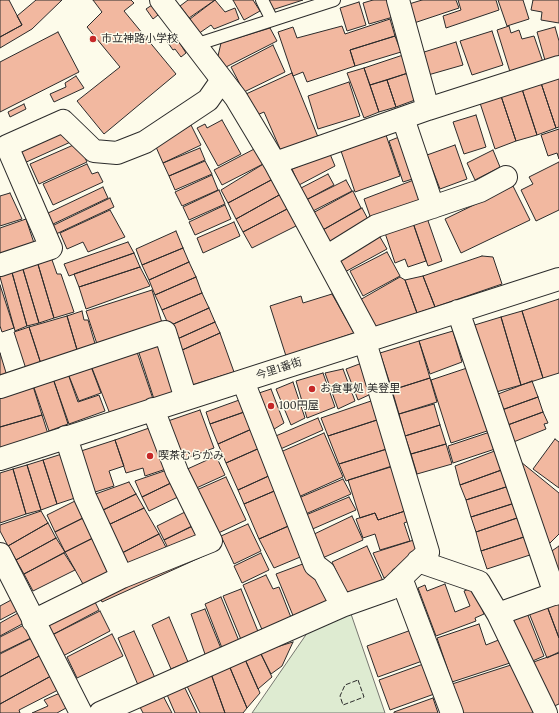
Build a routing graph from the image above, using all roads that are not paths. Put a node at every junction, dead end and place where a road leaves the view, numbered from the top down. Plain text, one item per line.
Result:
1 (161, 0) edge
2 (262, 0) edge
3 (334, 0) edge
4 (398, 0) edge
5 (272, 20) junction
6 (195, 45) junction
7 (559, 67) edge
8 (222, 80) junction
9 (428, 109) junction
10 (403, 118) junction
11 (275, 163) junction
12 (506, 177) dead end
13 (433, 207) junction
14 (326, 257) junction
15 (0, 265) edge
16 (559, 279) edge
17 (458, 311) junction
18 (368, 340) junction
19 (243, 381) junction
20 (0, 386) edge
21 (186, 399) junction
22 (153, 409) junction
23 (66, 437) junction
24 (0, 460) edge
25 (0, 554) edge
26 (418, 561) junction
27 (122, 576) junction
28 (401, 578) junction
29 (557, 593) edge
30 (342, 606) junction
31 (498, 614) junction
32 (33, 621) junction
33 (559, 711) edge
34 (81, 713) edge
35 (100, 713) edge
36 (452, 713) edge
37 (546, 713) edge
38 (553, 713) edge

1 - 6 street
2 - 5 lane
3 - 5 lane
4 - 9 street
5 - 6 lane
6 - 8 street
7 - 9 street
8 - 11 street
8 - 15 street
9 - 10 street
10 - 11 street
10 - 13 street
11 - 14 street
12 - 13 street
13 - 14 street
14 - 18 street
16 - 17 street, 今里1番街
17 - 18 street, 今里1番街
17 - 29 street
18 - 19 street, 今里1番街
18 - 26 street
19 - 21 street, 今里1番街
19 - 30 street
20 - 21 street
21 - 22 street, 今里1番街
22 - 23 street, 今里1番街
22 - 27 street
23 - 24 street, 今里1番街
23 - 27 street
25 - 32 street
26 - 28 street
26 - 31 street
27 - 32 street
28 - 30 street
28 - 36 street
29 - 31 street
30 - 35 street
31 - 37 street
32 - 34 street
33 - 38 street

